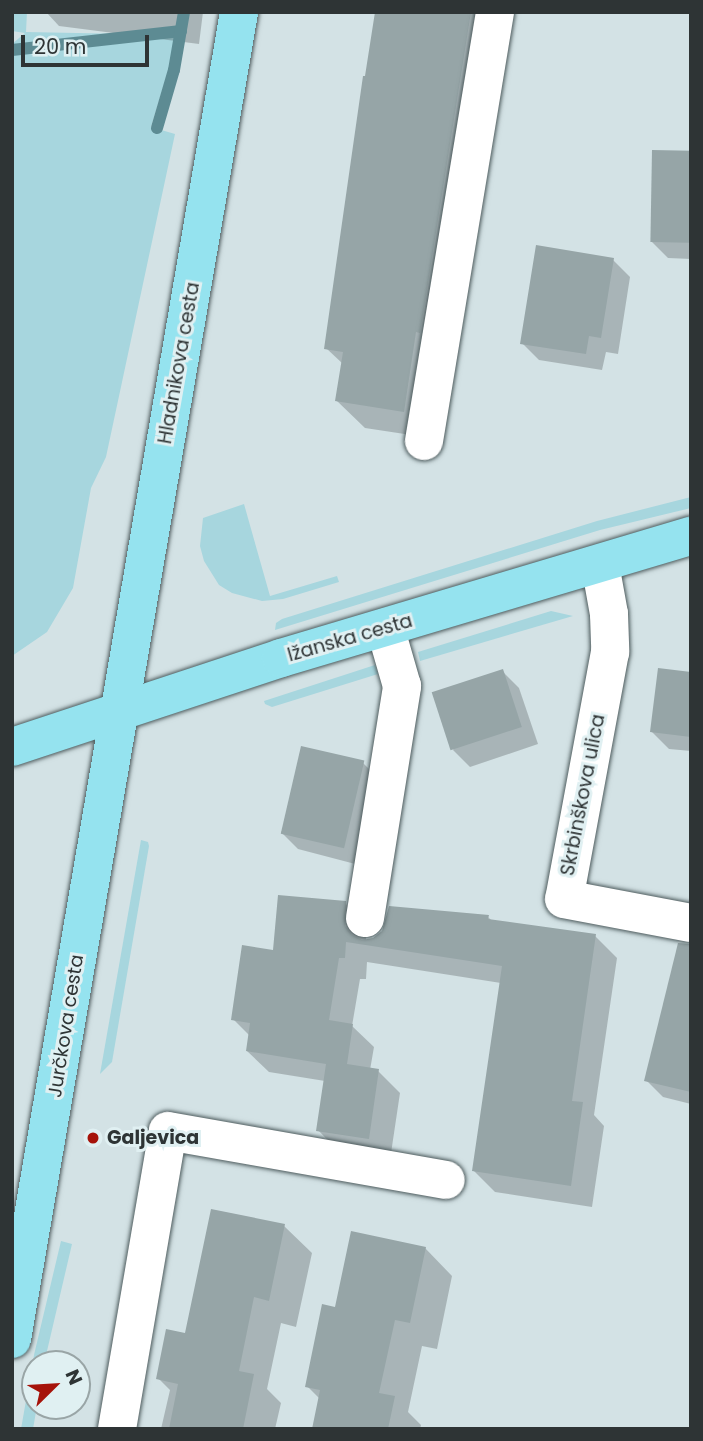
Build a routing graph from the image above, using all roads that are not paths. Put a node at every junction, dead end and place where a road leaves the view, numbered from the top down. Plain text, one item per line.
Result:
1 (239, 12) edge
2 (495, 12) edge
3 (424, 441) dead end
4 (691, 536) edge
5 (600, 564) junction
6 (386, 627) junction
7 (119, 713) junction
8 (12, 747) edge
9 (365, 918) dead end
10 (691, 923) edge
11 (446, 1180) dead end
12 (12, 1339) edge
13 (117, 1429) edge

1 - 7 main road, Hladnikova cesta
2 - 3 street
4 - 5 main road, Ižanska cesta
5 - 6 main road, Ižanska cesta
5 - 10 street, Skrbinškova ulica
6 - 7 main road, Ižanska cesta
6 - 9 street
7 - 8 main road, Ižanska cesta
7 - 12 main road, Jurčkova cesta
11 - 13 street

